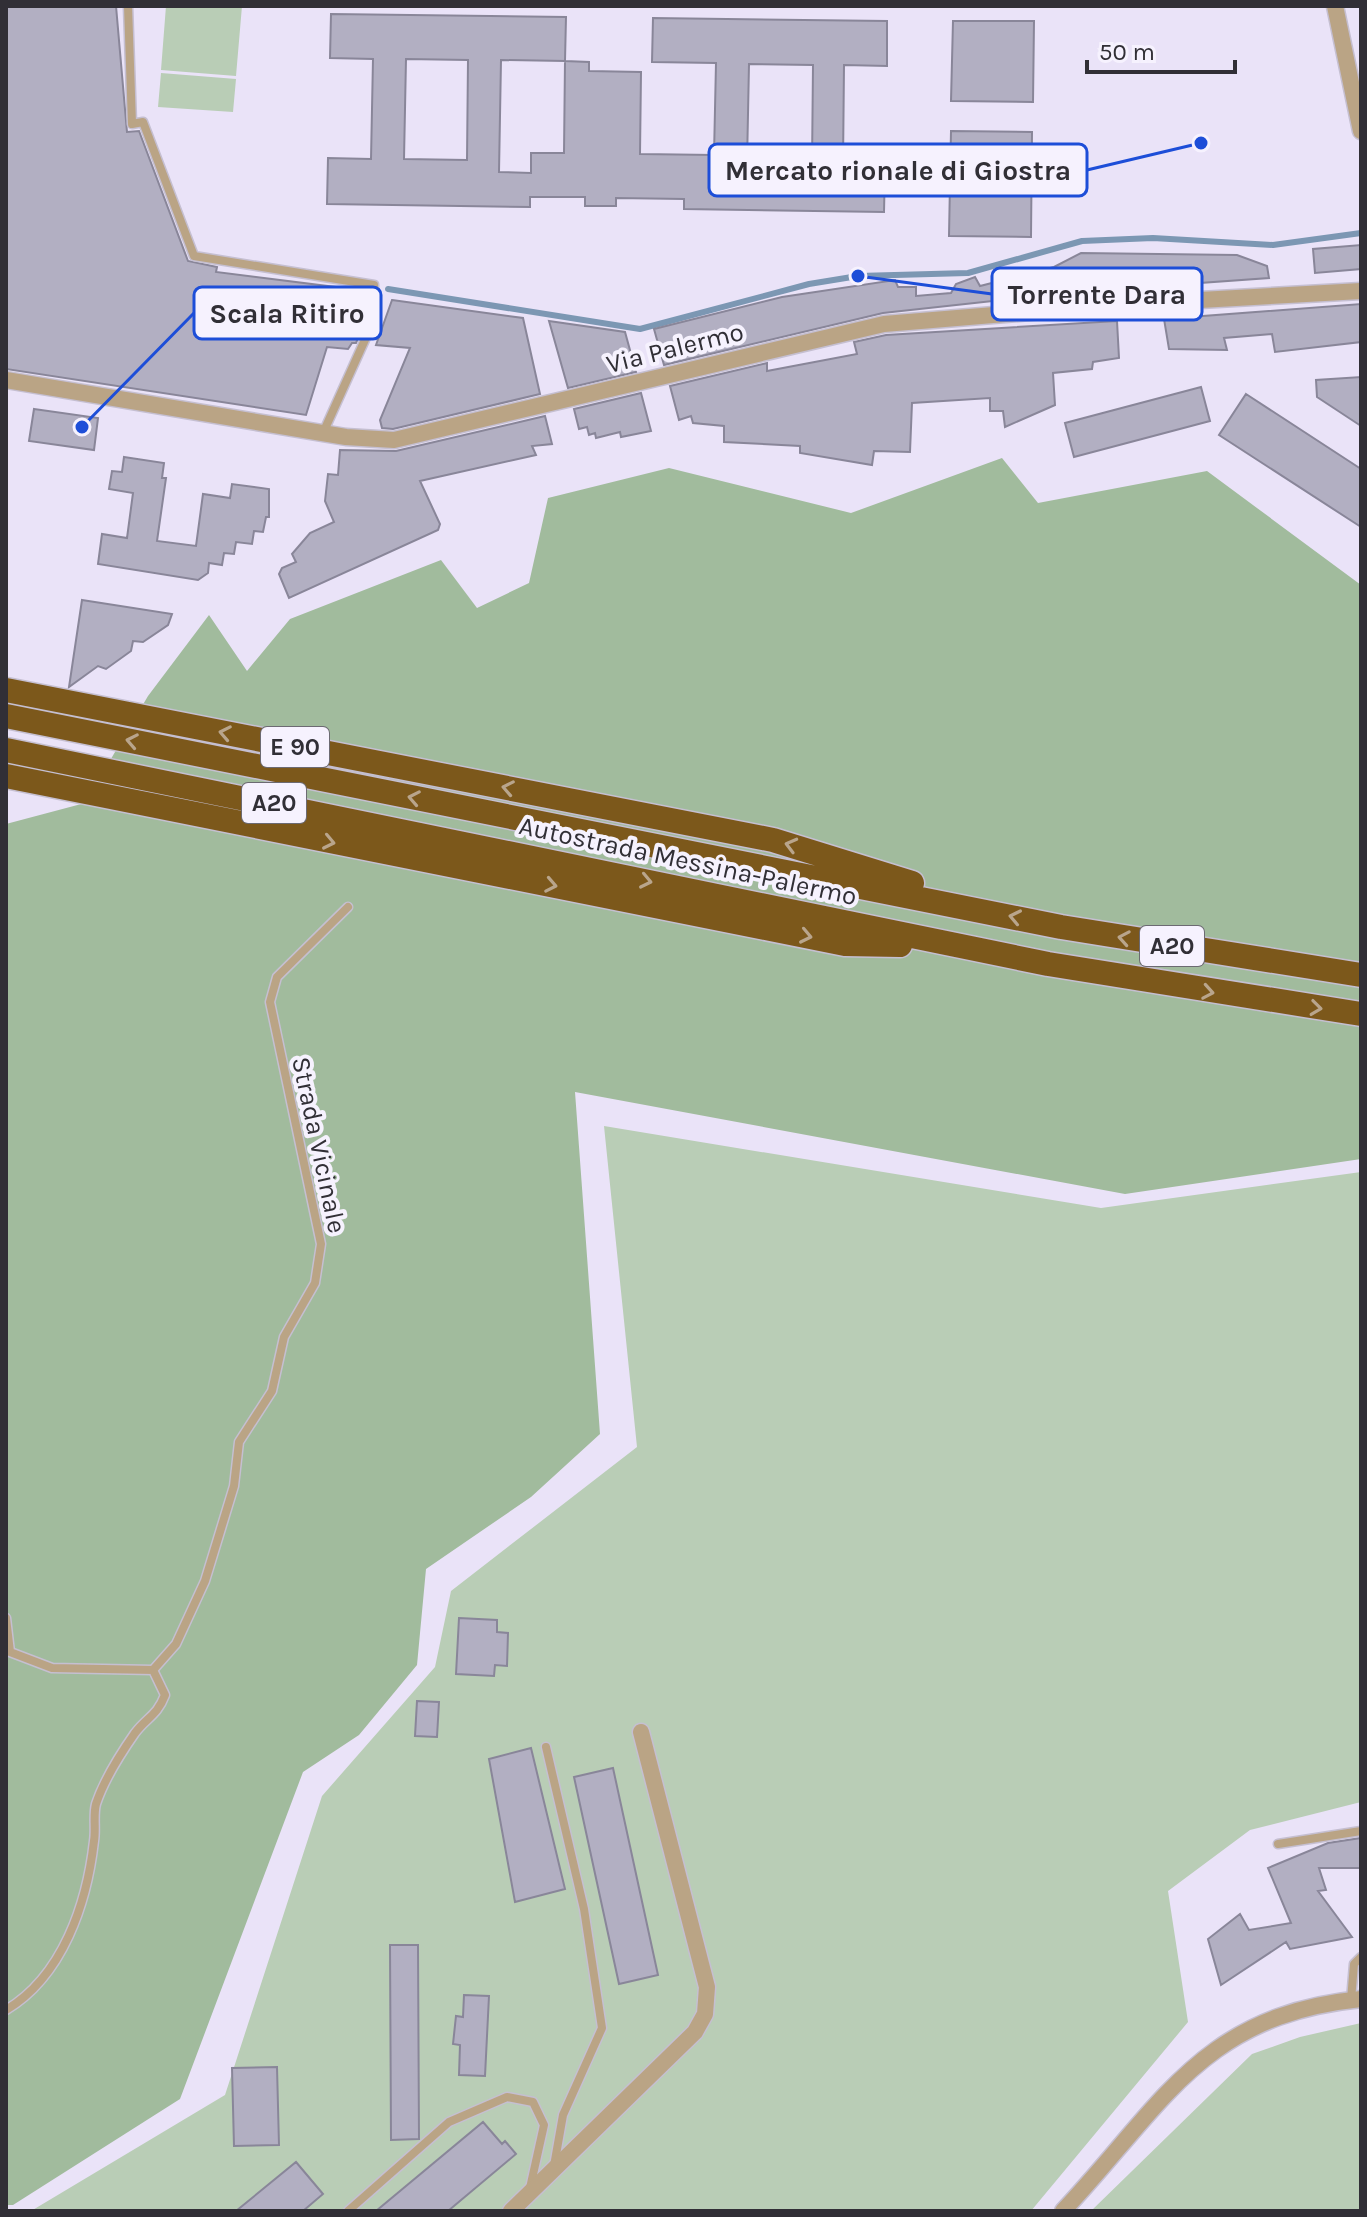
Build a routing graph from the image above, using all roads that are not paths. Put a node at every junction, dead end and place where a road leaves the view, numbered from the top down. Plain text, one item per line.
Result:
1 (128, 6) edge
2 (1335, 6) edge
3 (1361, 131) edge
4 (1361, 291) edge
5 (6, 380) edge
6 (323, 433) junction
7 (6, 690) edge
8 (6, 716) edge
9 (6, 750) edge
10 (6, 776) edge
11 (348, 907) dead end
12 (970, 908) junction
13 (962, 947) junction
14 (1361, 975) edge
15 (1361, 1014) edge
16 (6, 1618) edge
17 (153, 1670) junction
18 (641, 1732) dead end
19 (546, 1747) dead end
20 (1361, 1831) edge
21 (1278, 1844) dead end
22 (1361, 1957) edge
23 (1358, 2002) edge
24 (6, 2010) edge
25 (553, 2170) junction
26 (529, 2193) junction
27 (348, 2211) edge
28 (511, 2211) edge
29 (1063, 2211) edge
30 (1077, 2211) edge

1 - 6 lane
2 - 3 street
4 - 6 street, Via Palermo
5 - 6 street, Via Palermo
12 -> 7 highway, E 90
12 -> 8 highway, Autostrada Messina-Palermo / A20
9 -> 13 highway, Autostrada Messina-Palermo / A20
10 -> 13 highway
11 - 17 lane, Strada Vicinale
14 -> 12 highway, Autostrada Messina-Palermo / A20
13 -> 15 highway, Autostrada Messina-Palermo / A20
16 - 17 lane
17 - 24 lane
18 - 25 street
19 - 25 lane
20 - 21 lane
22 - 23 lane
23 - 29 street
23 - 30 street
25 - 26 street
26 - 27 lane
26 - 28 street

